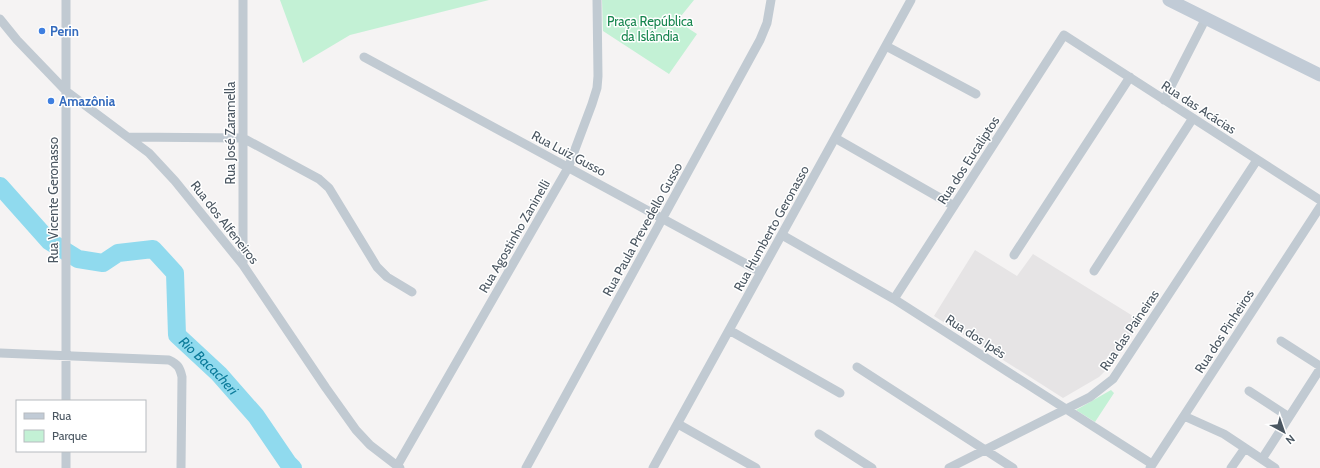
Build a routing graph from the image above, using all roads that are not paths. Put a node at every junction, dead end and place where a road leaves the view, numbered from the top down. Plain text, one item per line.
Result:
1 (66, 0) edge
2 (243, 0) edge
3 (597, 0) edge
4 (772, 0) edge
5 (911, 0) edge
6 (1169, 0) edge
7 (1206, 18) junction
8 (0, 19) edge
9 (1064, 35) joint
10 (886, 46) junction
11 (364, 57) dead end
12 (1320, 75) edge
13 (1130, 77) junction
14 (66, 91) junction
15 (976, 94) dead end
16 (1164, 100) junction
17 (1193, 118) junction
18 (128, 137) junction
19 (243, 138) junction
20 (835, 138) junction
21 (1257, 160) junction
22 (568, 168) junction
23 (1320, 200) edge
24 (954, 206) junction
25 (1320, 208) edge
26 (662, 219) junction
27 (782, 235) junction
28 (1014, 255) dead end
29 (243, 265) junction
30 (1094, 271) dead end
31 (761, 272) junction
32 (412, 292) dead end
33 (894, 299) junction
34 (729, 330) junction
35 (1281, 342) dead end
36 (0, 352) edge
37 (66, 356) junction
38 (857, 367) dead end
39 (1320, 367) edge
40 (1249, 391) dead end
41 (840, 393) dead end
42 (66, 400) edge
43 (1066, 409) junction
44 (1184, 416) junction
45 (1289, 417) junction
46 (678, 424) junction
47 (820, 434) dead end
48 (1245, 448) junction
49 (985, 450) junction
50 (66, 452) edge
51 (1262, 459) junction
52 (1151, 466) edge
53 (399, 467) edge
54 (66, 468) edge
55 (181, 468) edge
56 (526, 468) edge
57 (653, 468) edge
58 (756, 468) edge
59 (872, 468) edge
60 (949, 468) edge
61 (1013, 468) edge
62 (1231, 468) edge
63 (1275, 468) edge

1 - 14 street, Rua Vicente Geronasso
2 - 19 street, Rua José Zaramella
3 - 22 street, Rua Agostinho Zaninelli
4 - 26 street, Rua Paula Prevedello Gusso
5 - 10 street, Rua Humberto Geronasso
6 - 7 street
7 - 12 street
7 - 16 street
8 - 14 street, Rua dos Alfeneiros
9 - 13 street, Rua das Acácias
9 - 24 street, Rua dos Eucaliptos
10 - 15 street
10 - 20 street, Rua Humberto Geronasso
11 - 22 street, Rua Luiz Gusso
13 - 16 street, Rua das Acácias
13 - 28 street
14 - 18 street, Rua dos Alfeneiros
14 - 37 street, Rua Vicente Geronasso
16 - 17 street, Rua das Acácias
17 - 21 street, Rua das Acácias
17 - 30 street
18 - 19 street
18 - 29 street, Rua dos Alfeneiros
19 - 29 street, Rua José Zaramella
19 - 32 street
20 - 24 street
20 - 27 street, Rua Humberto Geronasso
21 - 23 street, Rua das Acácias
21 - 43 street, Rua das Paineiras
22 - 26 street, Rua Luiz Gusso
22 - 53 street, Rua Agostinho Zaninelli
24 - 33 street, Rua dos Eucaliptos
25 - 44 street, Rua dos Pinheiros
26 - 31 street, Rua Luiz Gusso
26 - 56 street, Rua Paula Prevedello Gusso
27 - 31 street, Rua Humberto Geronasso
27 - 33 street, Rua dos Ipês
29 - 53 street, Rua dos Alfeneiros
31 - 34 street, Rua Humberto Geronasso
33 - 43 street, Rua dos Ipês
34 - 41 street
34 - 46 street, Rua Humberto Geronasso
35 - 39 street
36 - 37 street
37 - 42 street, Rua Vicente Geronasso
37 - 55 street
38 - 49 street
39 - 45 street
40 - 45 street
43 - 49 street, Rua das Paineiras
43 - 52 street, Rua dos Ipês
44 - 48 street
44 - 52 street, Rua dos Pinheiros
45 - 51 street
46 - 57 street, Rua Humberto Geronasso
46 - 58 street
47 - 59 street
48 - 51 street
48 - 62 street
49 - 60 street, Rua das Paineiras
49 - 61 street
50 - 54 street
51 - 63 street

